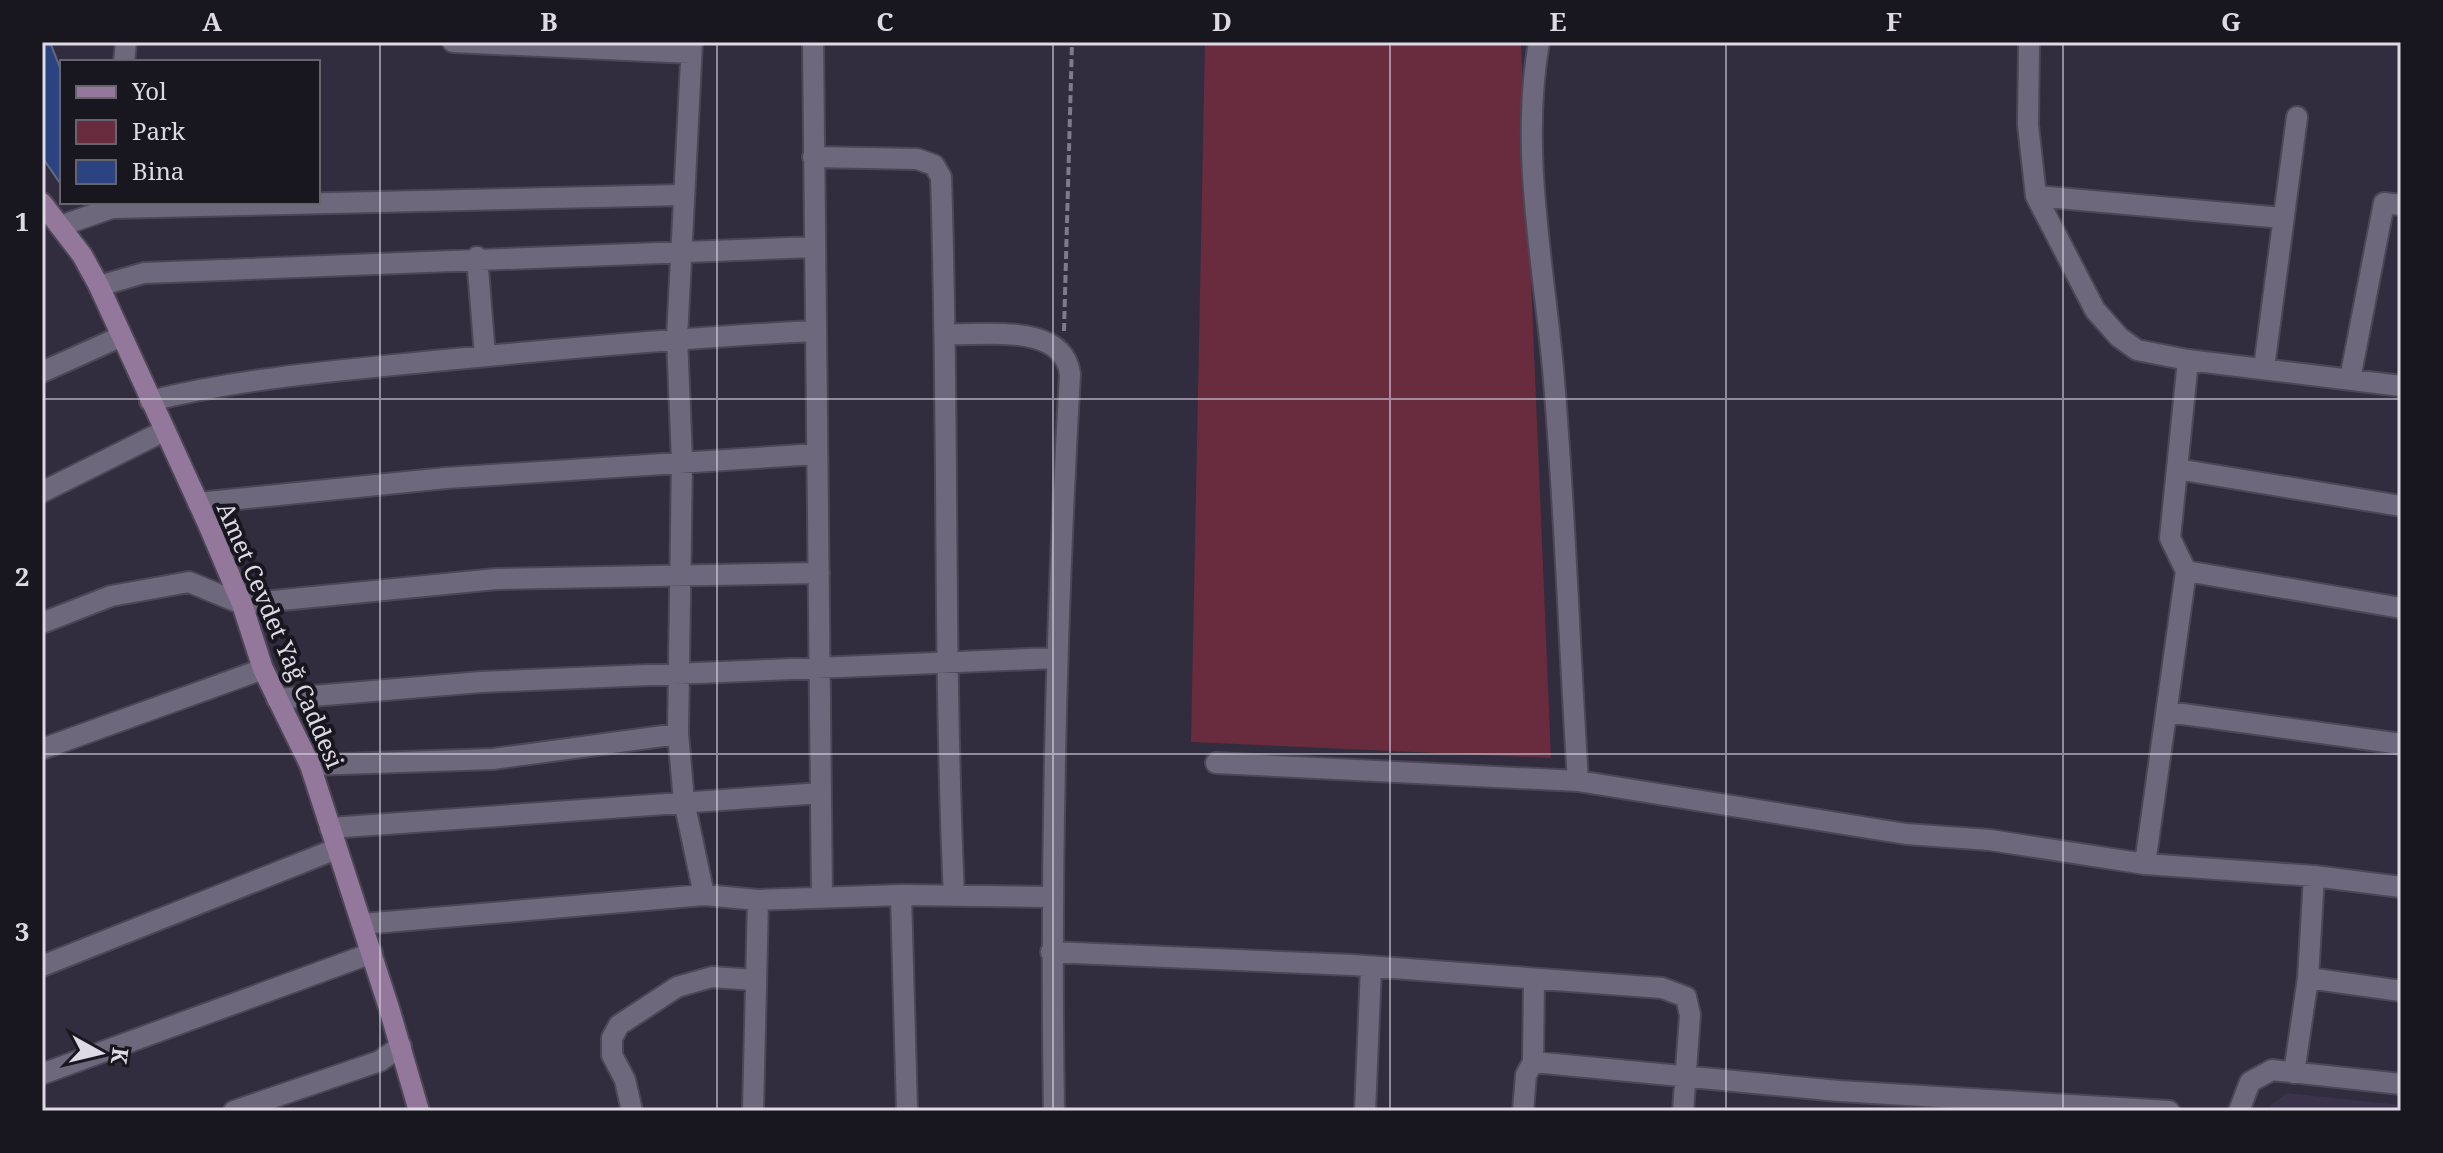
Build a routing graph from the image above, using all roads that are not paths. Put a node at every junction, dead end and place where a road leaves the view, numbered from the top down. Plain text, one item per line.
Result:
1 (453, 42) edge
2 (813, 42) edge
3 (1539, 42) edge
4 (2029, 42) edge
5 (497, 43) edge
6 (692, 47) edge
7 (2297, 117) dead end
8 (813, 157) junction
9 (683, 195) junction
10 (2036, 196) junction
11 (320, 201) edge
12 (42, 203) edge
13 (169, 204) edge
14 (112, 205) edge
15 (2401, 205) edge
16 (2283, 218) junction
17 (60, 226) junction
18 (814, 247) junction
19 (681, 253) junction
20 (477, 257) junction
21 (99, 286) junction
22 (815, 331) junction
23 (946, 334) junction
24 (120, 337) junction
25 (677, 338) junction
26 (485, 356) junction
27 (2188, 360) junction
28 (2264, 368) junction
29 (42, 372) edge
30 (2350, 379) junction
31 (2401, 386) edge
32 (150, 401) junction
33 (164, 431) junction
34 (817, 454) junction
35 (682, 460) junction
36 (2177, 469) junction
37 (42, 492) edge
38 (198, 503) junction
39 (2401, 506) edge
40 (2186, 571) junction
41 (819, 573) junction
42 (681, 578) junction
43 (242, 604) junction
44 (2401, 608) edge
45 (42, 623) edge
46 (1055, 658) junction
47 (944, 661) junction
48 (263, 669) junction
49 (820, 670) junction
50 (680, 676) junction
51 (277, 699) junction
52 (2168, 712) junction
53 (678, 734) junction
54 (2401, 744) edge
55 (42, 749) edge
56 (1216, 763) dead end
57 (310, 765) junction
58 (1578, 781) junction
59 (821, 793) junction
60 (684, 801) junction
61 (330, 828) junction
62 (336, 849) junction
63 (2145, 864) junction
64 (2314, 876) junction
65 (2401, 887) edge
66 (704, 895) junction
67 (901, 895) junction
68 (954, 896) junction
69 (1050, 897) junction
70 (822, 898) junction
71 (758, 900) junction
72 (362, 924) junction
73 (1051, 952) junction
74 (372, 953) junction
75 (42, 966) edge
76 (1371, 967) junction
77 (2308, 978) junction
78 (1534, 979) junction
79 (755, 980) junction
80 (2401, 991) edge
81 (401, 1046) junction
82 (1533, 1062) junction
83 (2294, 1073) junction
84 (42, 1074) edge
85 (1686, 1076) junction
86 (2401, 1084) edge
87 (1839, 1101) edge
88 (2113, 1110) edge
89 (234, 1111) edge
90 (419, 1111) edge
91 (632, 1111) edge
92 (753, 1111) edge
93 (907, 1111) edge
94 (1054, 1111) edge
95 (1365, 1111) edge
96 (1523, 1111) edge
97 (1683, 1111) edge
98 (2169, 1111) edge
99 (2239, 1111) edge

1 - 5 street
2 - 8 street
3 - 58 street
4 - 10 street
5 - 6 street
6 - 9 street
7 - 16 street
8 - 18 street
8 - 23 street
9 - 11 street
9 - 19 street
10 - 16 street
10 - 27 street
12 - 17 street, Amet Cevdet Yağ Caddesi
13 - 14 street
14 - 17 street
15 - 30 street
16 - 28 street
17 - 21 street, Amet Cevdet Yağ Caddesi
18 - 19 street
18 - 22 street
19 - 20 street
19 - 25 street
20 - 21 street
20 - 26 street
21 - 24 street, Amet Cevdet Yağ Caddesi
22 - 25 street
22 - 34 street
23 - 46 street
23 - 47 street
24 - 29 street
24 - 32 street, Amet Cevdet Yağ Caddesi
25 - 26 street
25 - 35 street
26 - 32 street
27 - 28 street
27 - 36 street
28 - 30 street
30 - 31 street
32 - 33 street, Amet Cevdet Yağ Caddesi
33 - 37 street
33 - 38 street, Amet Cevdet Yağ Caddesi
34 - 35 street
34 - 41 street
35 - 38 street
35 - 42 street
36 - 39 street
36 - 40 street
38 - 43 street, Amet Cevdet Yağ Caddesi
40 - 44 street
40 - 52 street
41 - 42 street
41 - 49 street
42 - 43 street
42 - 50 street
43 - 45 street
43 - 48 street, Amet Cevdet Yağ Caddesi
46 - 47 street
46 - 69 street
47 - 49 street
47 - 68 street
48 - 51 street, Amet Cevdet Yağ Caddesi
48 - 55 street
49 - 50 street
49 - 59 street
50 - 51 street
50 - 53 street
51 - 57 street, Amet Cevdet Yağ Caddesi
52 - 54 street
52 - 63 street
53 - 57 street
53 - 60 street
56 - 58 street
57 - 61 street, Amet Cevdet Yağ Caddesi
58 - 63 street
59 - 60 street
59 - 70 street
60 - 61 street
60 - 66 street
61 - 62 street, Amet Cevdet Yağ Caddesi
62 - 72 street, Amet Cevdet Yağ Caddesi
62 - 75 street
63 - 64 street
64 - 65 street
64 - 77 street
66 - 71 street
66 - 72 street
67 - 68 street
67 - 70 street
67 - 93 street
68 - 69 street
69 - 73 street
70 - 71 street
71 - 79 street
72 - 74 street, Amet Cevdet Yağ Caddesi
73 - 76 street
73 - 94 street
74 - 81 street, Amet Cevdet Yağ Caddesi
74 - 84 street
76 - 78 street
76 - 95 street
77 - 80 street
77 - 83 street
78 - 82 street
78 - 85 street
79 - 91 street
79 - 92 street
81 - 89 street
81 - 90 street, Amet Cevdet Yağ Caddesi
82 - 85 street
82 - 96 street
83 - 86 street
83 - 99 street
85 - 87 street
85 - 97 street
87 - 88 street
88 - 98 street

